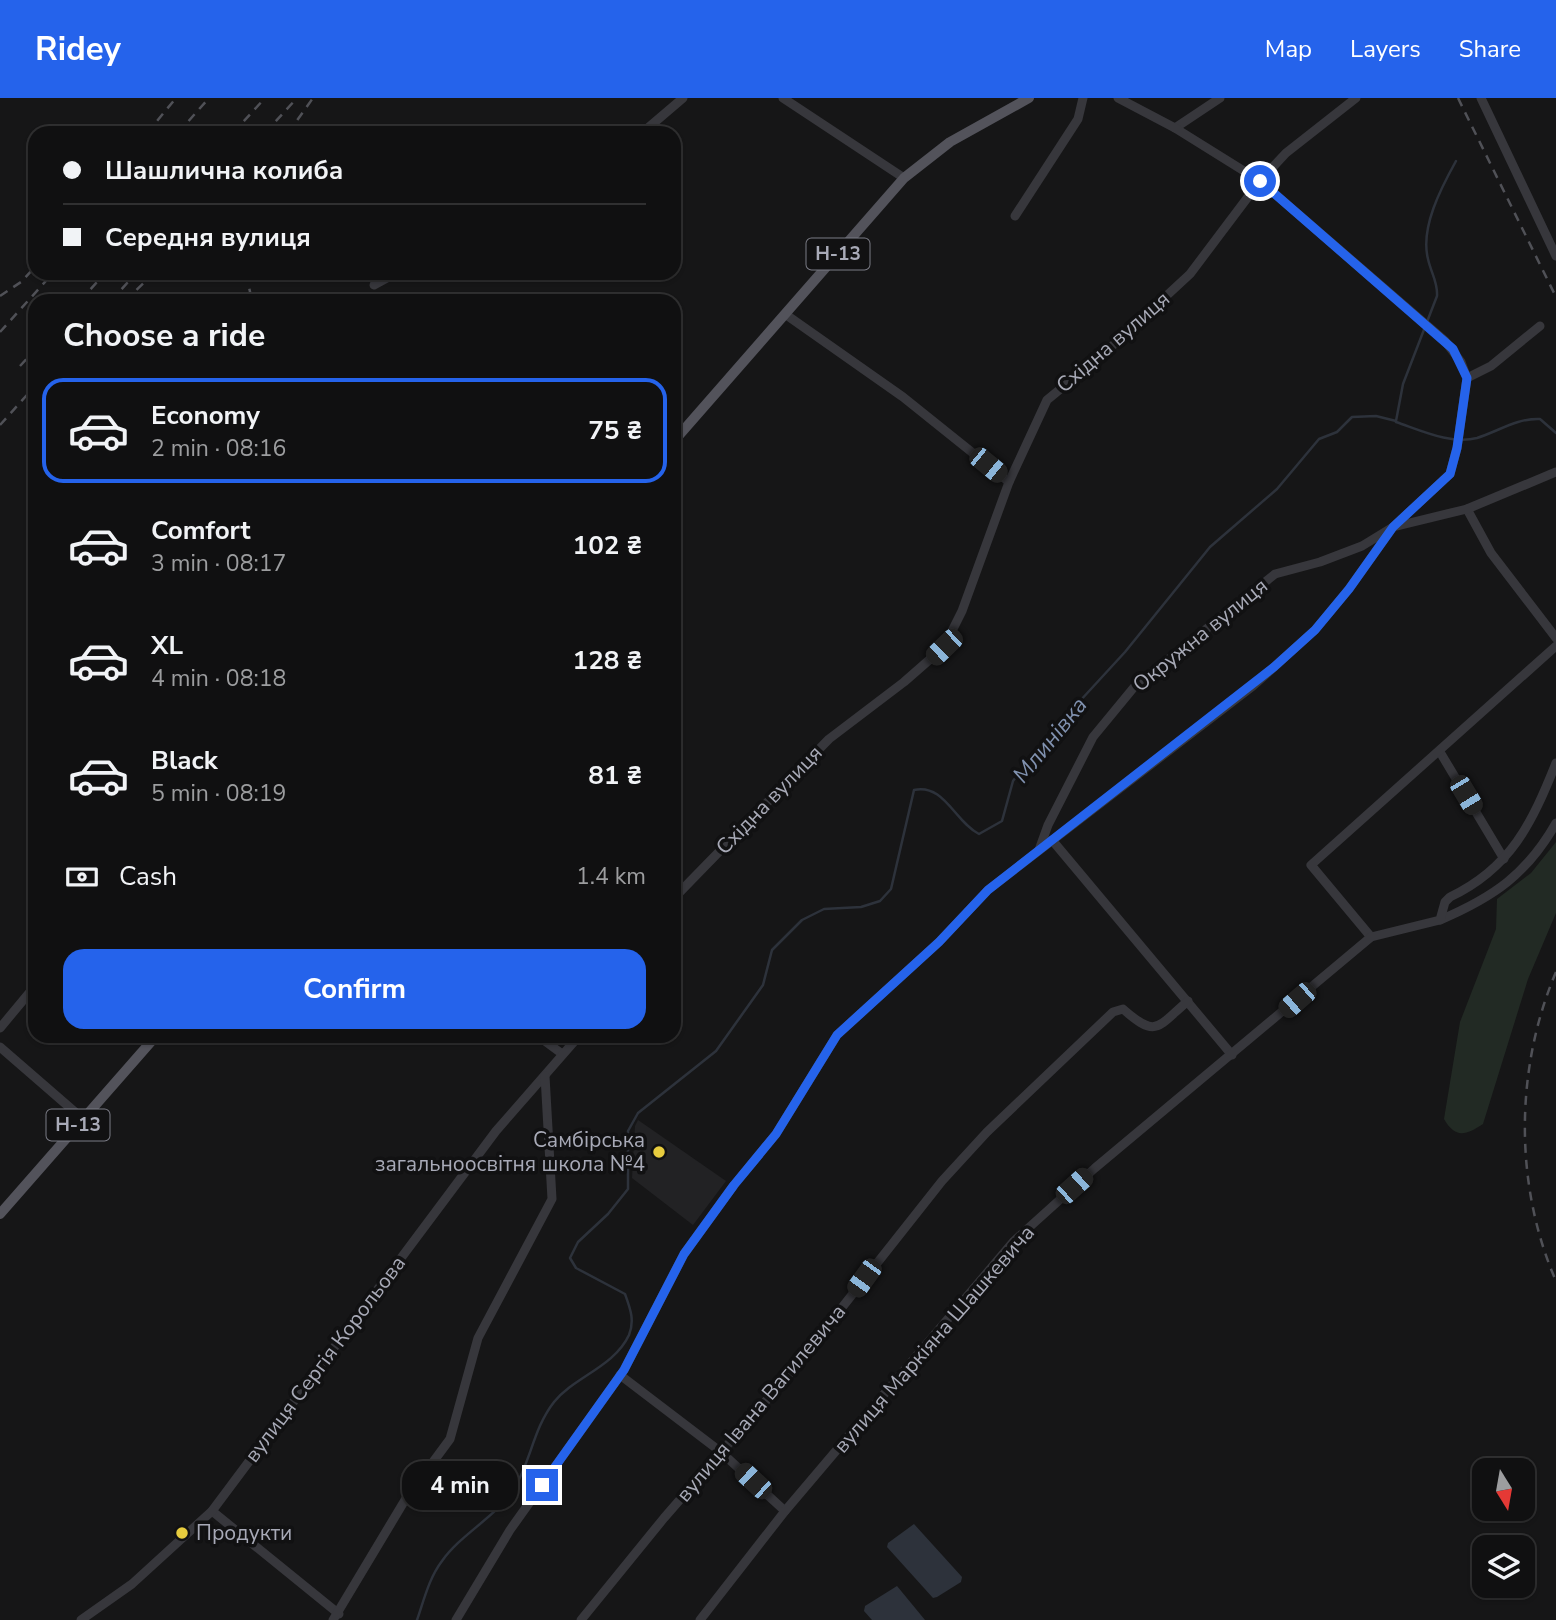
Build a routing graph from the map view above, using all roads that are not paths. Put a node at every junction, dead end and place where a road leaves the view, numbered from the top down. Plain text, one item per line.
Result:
1 (683, 98) edge
2 (783, 98) edge
3 (1029, 98) edge
4 (1083, 98) edge
5 (1118, 98) edge
6 (1220, 98) edge
7 (1356, 98) edge
8 (1481, 98) edge
9 (650, 126) edge
10 (1175, 128) junction
11 (904, 178) junction
12 (1260, 181) junction
13 (1015, 215) dead end
14 (1556, 256) edge
15 (383, 280) edge
16 (374, 285) dead end
17 (785, 314) junction
18 (1541, 326) dead end
19 (1467, 378) junction
20 (681, 433) edge
21 (1556, 472) edge
22 (1009, 482) junction
23 (1467, 509) junction
24 (1393, 527) junction
25 (1556, 638) edge
26 (1556, 646) edge
27 (1440, 752) junction
28 (1556, 763) edge
29 (1556, 823) edge
30 (1052, 840) junction
31 (1039, 850) junction
32 (1504, 859) junction
33 (681, 891) edge
34 (1440, 920) junction
35 (1371, 937) junction
36 (28, 994) edge
37 (1188, 1001) junction
38 (0, 1028) edge
39 (150, 1043) edge
40 (547, 1043) edge
41 (572, 1043) edge
42 (0, 1047) edge
43 (561, 1054) junction
44 (1232, 1055) junction
45 (545, 1076) junction
46 (83, 1119) junction
47 (0, 1214) edge
48 (620, 1375) junction
49 (722, 1452) junction
50 (212, 1511) junction
51 (785, 1511) junction
52 (335, 1617) edge
53 (81, 1620) edge
54 (456, 1620) edge
55 (581, 1620) edge
56 (701, 1620) edge

1 - 9 street
2 - 11 street
3 - 11 main road, Н-13
4 - 13 street
5 - 10 street
6 - 10 street
7 - 12 street, Східна вулиця
8 - 14 street
10 - 12 street
11 - 17 main road, Н-13
12 - 19 street
12 - 22 street, Східна вулиця
15 - 16 street
17 - 20 main road, Н-13
17 - 22 street
18 - 19 street
19 - 24 street, Окружна вулиця
21 - 23 street
22 - 33 street, Східна вулиця
23 - 24 street
23 - 25 street
24 - 30 street
24 - 31 street, Окружна вулиця
26 - 27 street
27 - 32 street
27 - 35 street
28 - 32 street
29 - 34 street, вулиця Маркіяна Шашкевича
30 - 31 street
30 - 37 street
31 - 48 street
32 - 34 street
34 - 35 street, вулиця Маркіяна Шашкевича
35 - 44 street, вулиця Маркіяна Шашкевича
36 - 38 street
37 - 44 street
37 - 49 street, вулиця Івана Вагилевича
39 - 46 main road, Н-13
40 - 43 street
41 - 43 street
42 - 46 street
43 - 45 street
44 - 51 street, вулиця Маркіяна Шашкевича
45 - 50 street, вулиця Сергія Корольова
45 - 52 street
46 - 47 main road, Н-13
48 - 49 street
48 - 54 street
49 - 51 street
49 - 55 street, вулиця Івана Вагилевича
50 - 52 street
50 - 53 street, вулиця Сергія Корольова
51 - 56 street, вулиця Маркіяна Шашкевича

